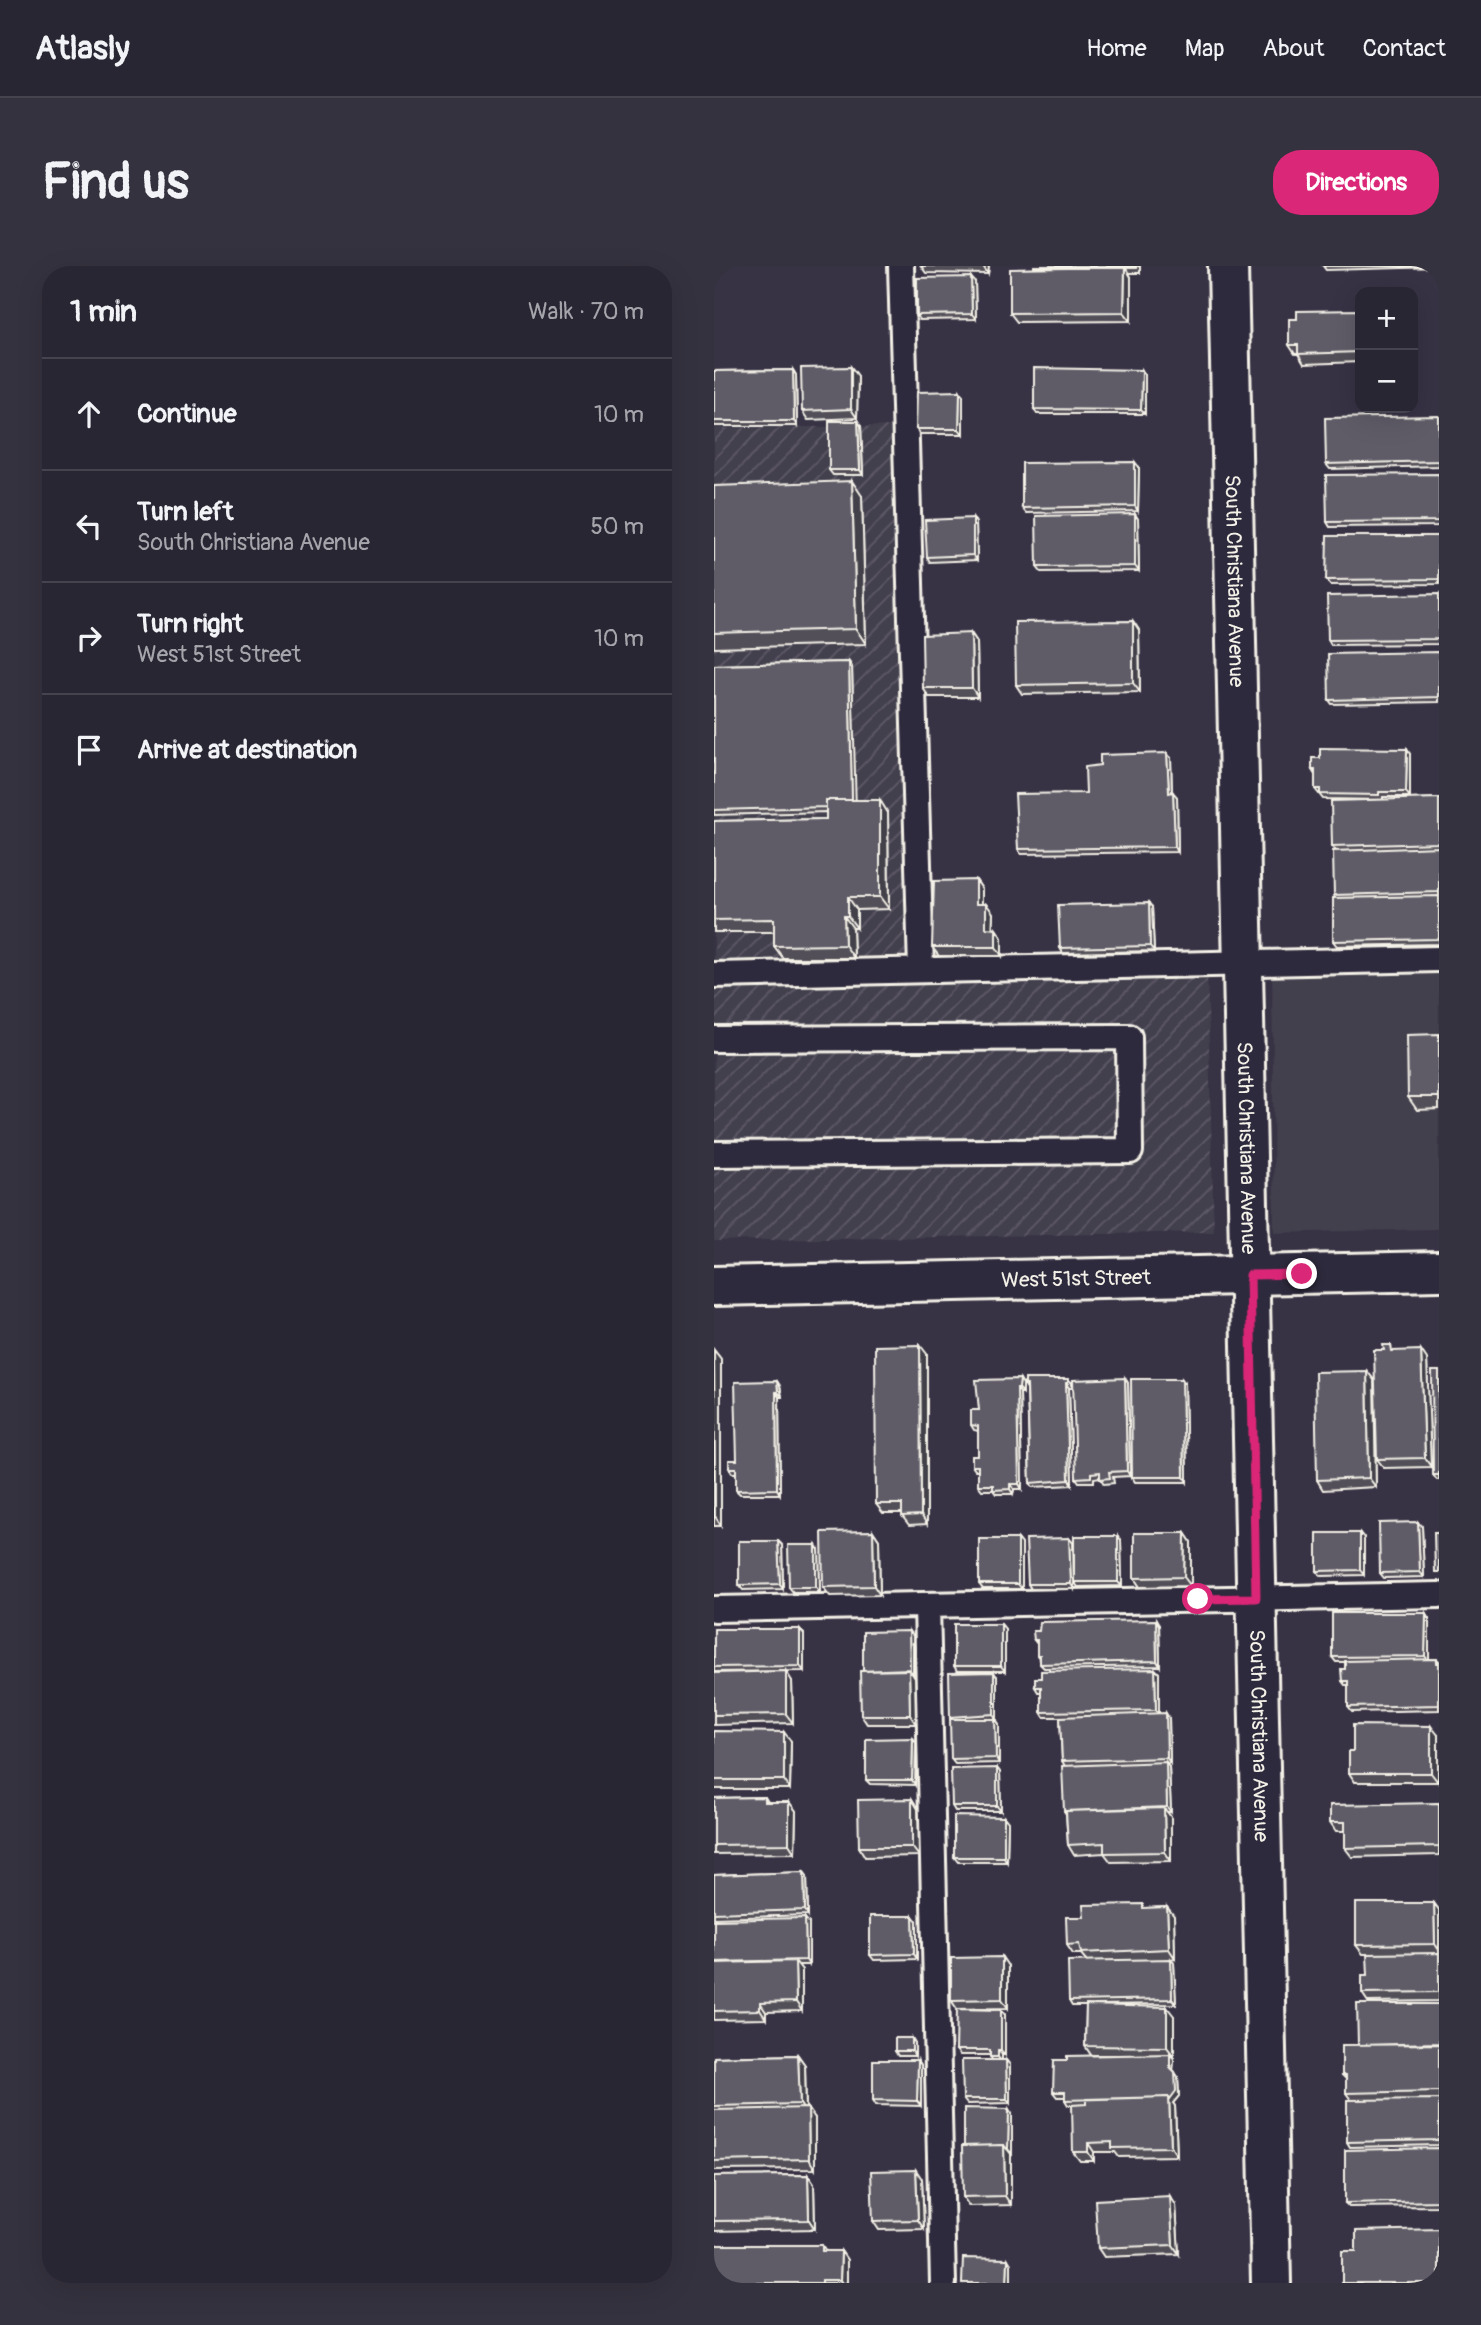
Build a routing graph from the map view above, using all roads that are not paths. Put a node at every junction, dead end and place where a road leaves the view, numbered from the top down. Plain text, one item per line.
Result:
1 (901, 266) edge
2 (1228, 266) edge
3 (1439, 959) edge
4 (1243, 963) junction
5 (921, 970) junction
6 (714, 975) edge
7 (714, 1039) edge
8 (714, 1154) edge
9 (1439, 1271) edge
10 (1250, 1275) junction
11 (714, 1286) edge
12 (1439, 1595) edge
13 (1256, 1598) junction
14 (927, 1605) junction
15 (714, 1609) edge
16 (943, 2283) edge
17 (1270, 2283) edge

1 - 5 lane
2 - 4 street, South Christiana Avenue
3 - 4 lane
4 - 5 lane
4 - 10 street, South Christiana Avenue
5 - 6 lane
7 - 8 lane
9 - 10 street, West 51st Street
10 - 11 street, West 51st Street
10 - 13 street, South Christiana Avenue
12 - 13 lane
13 - 14 lane
13 - 17 street, South Christiana Avenue
14 - 15 lane
14 - 16 lane

